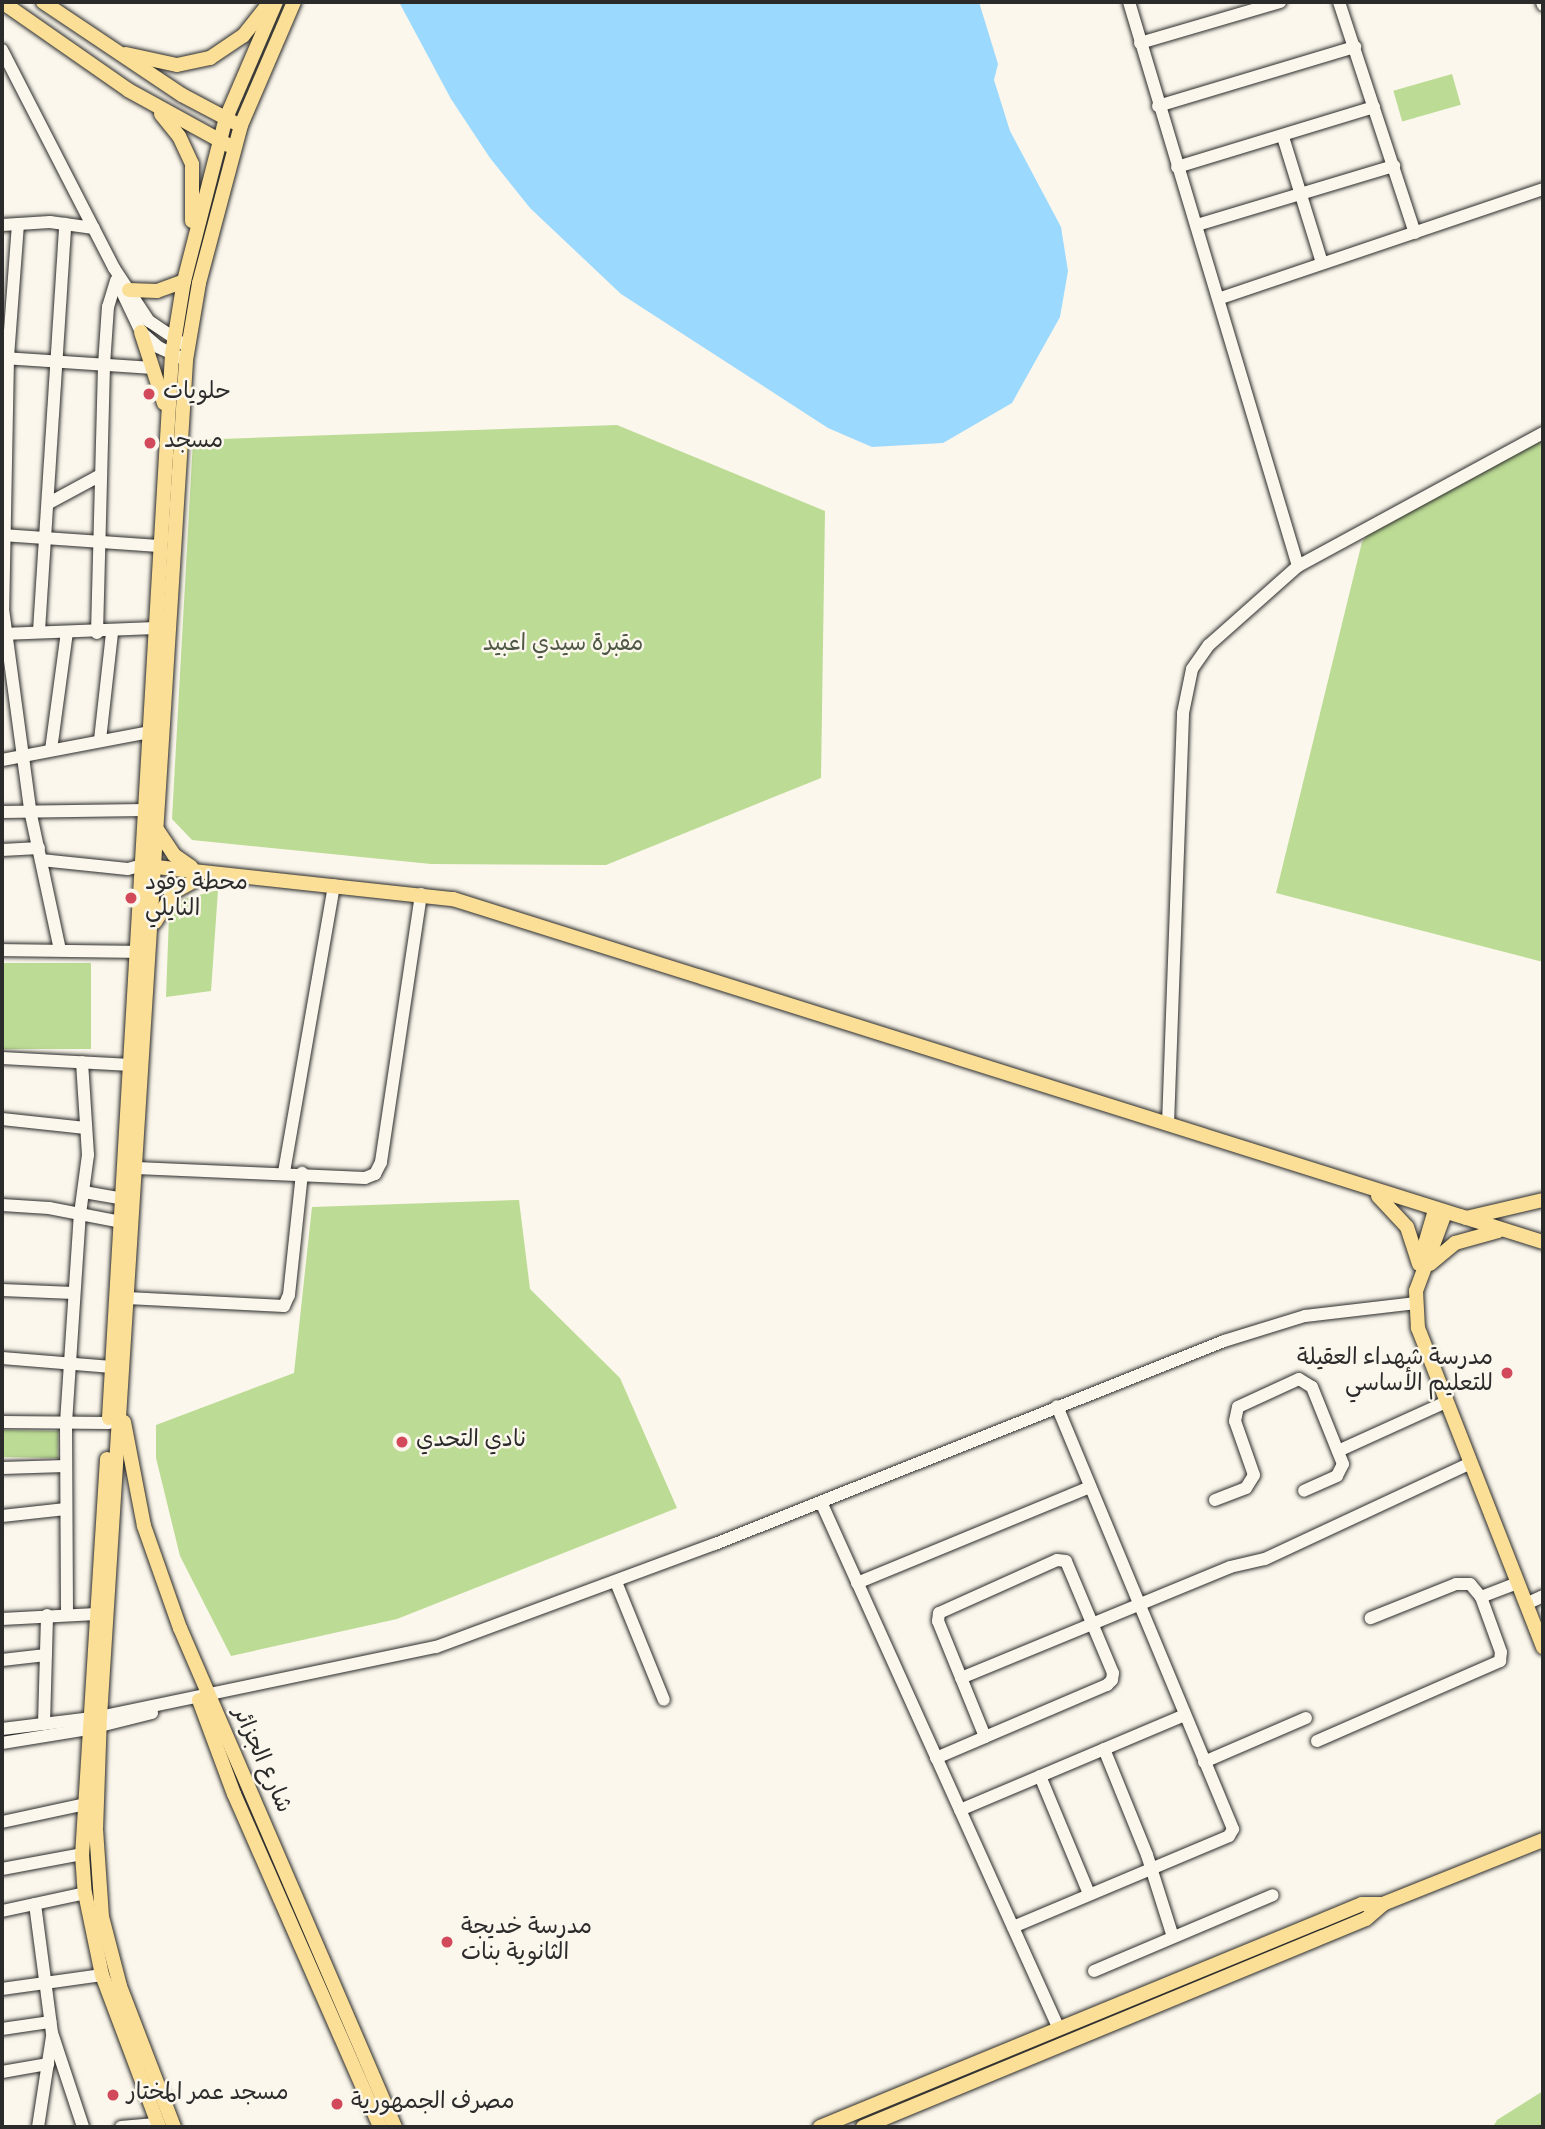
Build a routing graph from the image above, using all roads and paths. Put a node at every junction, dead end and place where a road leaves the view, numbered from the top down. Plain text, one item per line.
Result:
1 (2, 2) edge
2 (43, 2) edge
3 (270, 2) edge
4 (276, 2) edge
5 (294, 2) edge
6 (1129, 2) edge
7 (1280, 2) edge
8 (1339, 2) edge
9 (1140, 43) junction
10 (1355, 47) junction
11 (2, 50) edge
12 (116, 52) junction
13 (1158, 106) junction
14 (156, 107) junction
15 (1374, 107) junction
16 (226, 118) junction
17 (241, 125) junction
18 (1283, 136) junction
19 (220, 141) junction
20 (235, 148) junction
21 (1394, 166) junction
22 (1177, 167) junction
23 (1543, 189) edge
24 (1301, 196) junction
25 (65, 223) junction
26 (18, 224) junction
27 (2, 225) edge
28 (1197, 225) junction
29 (94, 228) junction
30 (1415, 233) junction
31 (193, 245) junction
32 (1321, 263) junction
33 (115, 274) junction
34 (184, 281) junction
35 (130, 290) junction
36 (1221, 298) junction
37 (141, 332) junction
38 (173, 347) junction
39 (188, 353) junction
40 (5, 358) edge
41 (57, 361) junction
42 (104, 365) junction
43 (151, 368) junction
44 (165, 406) junction
45 (1543, 433) edge
46 (99, 476) junction
47 (49, 503) junction
48 (2, 535) edge
49 (47, 538) junction
50 (96, 542) junction
51 (159, 546) junction
52 (1298, 566) junction
53 (156, 628) junction
54 (40, 631) junction
55 (67, 632) junction
56 (97, 633) junction
57 (112, 633) junction
58 (3, 634) edge
59 (150, 732) junction
60 (100, 740) junction
61 (51, 750) junction
62 (23, 755) junction
63 (2, 760) edge
64 (30, 810) junction
65 (145, 810) junction
66 (2, 811) edge
67 (157, 828) junction
68 (2, 850) edge
69 (40, 854) junction
70 (145, 871) junction
71 (197, 875) junction
72 (334, 885) junction
73 (421, 894) junction
74 (153, 926) junction
75 (2, 950) edge
76 (60, 950) junction
77 (138, 952) junction
78 (2, 1058) edge
79 (82, 1062) junction
80 (131, 1065) junction
81 (2, 1119) edge
82 (1168, 1124) junction
83 (86, 1128) junction
84 (136, 1168) junction
85 (284, 1172) junction
86 (302, 1173) junction
87 (1371, 1191) junction
88 (83, 1192) junction
89 (123, 1199) junction
90 (1543, 1200) edge
91 (2, 1205) edge
92 (1440, 1211) junction
93 (79, 1214) junction
94 (1464, 1218) junction
95 (121, 1222) junction
96 (1509, 1232) junction
97 (1543, 1242) edge
98 (1423, 1268) junction
99 (2, 1290) edge
100 (74, 1293) junction
101 (127, 1298) junction
102 (1416, 1303) junction
103 (2, 1358) edge
104 (69, 1363) junction
105 (112, 1367) junction
106 (1446, 1402) junction
107 (1057, 1406) junction
108 (113, 1412) junction
109 (2, 1422) edge
110 (66, 1423) junction
111 (117, 1442) junction
112 (1338, 1451) junction
113 (1471, 1463) junction
114 (65, 1466) junction
115 (2, 1468) edge
116 (1090, 1487) junction
117 (1304, 1491) dead end
118 (1215, 1500) dead end
119 (821, 1502) junction
120 (66, 1509) junction
121 (2, 1516) edge
122 (616, 1582) junction
123 (857, 1583) junction
124 (1518, 1583) junction
125 (1543, 1596) edge
126 (1481, 1597) junction
127 (1140, 1604) junction
128 (1526, 1604) junction
129 (67, 1614) junction
130 (96, 1614) junction
131 (47, 1615) junction
132 (1371, 1618) dead end
133 (2, 1619) edge
134 (1093, 1623) junction
135 (1543, 1647) edge
136 (46, 1655) junction
137 (2, 1660) edge
138 (961, 1678) junction
139 (206, 1695) junction
140 (664, 1700) dead end
141 (1185, 1715) junction
142 (1306, 1718) dead end
143 (95, 1723) junction
144 (44, 1724) junction
145 (2, 1729) edge
146 (985, 1737) junction
147 (1317, 1741) dead end
148 (2, 1742) edge
149 (1104, 1749) junction
150 (936, 1758) junction
151 (1204, 1762) junction
152 (1040, 1776) junction
153 (85, 1804) junction
154 (960, 1810) junction
155 (2, 1822) edge
156 (1543, 1840) edge
157 (82, 1854) junction
158 (1150, 1868) junction
159 (2, 1869) edge
160 (85, 1893) junction
161 (1089, 1894) junction
162 (1273, 1895) dead end
163 (35, 1904) junction
164 (1383, 1905) junction
165 (2, 1911) edge
166 (1013, 1927) junction
167 (1173, 1937) junction
168 (1094, 1971) dead end
169 (102, 1975) junction
170 (43, 1985) junction
171 (2, 1989) edge
172 (51, 2028) junction
173 (2, 2029) edge
174 (1059, 2029) junction
175 (48, 2064) junction
176 (2, 2072) edge
177 (158, 2126) edge
178 (38, 2127) edge
179 (83, 2127) edge
180 (121, 2127) edge
181 (174, 2127) edge
182 (380, 2127) edge
183 (395, 2127) edge
184 (820, 2127) edge
185 (863, 2127) edge

1 - 14 main road
2 - 12 main road
3 - 12 main road
4 - 16 main road
5 - 17 main road
6 - 9 street
7 - 9 street
8 - 10 street
9 - 13 street
10 - 13 street
10 - 15 street
11 - 29 street
12 - 16 main road
13 - 22 street
14 - 19 main road
14 - 31 main road
15 - 18 street
15 - 21 street
16 - 17 main road
16 - 19 main road
17 - 20 main road
18 - 22 street
18 - 24 street
19 - 20 main road
19 - 31 main road
20 - 39 main road
21 - 24 street
21 - 30 street
22 - 28 street
23 - 30 street
24 - 28 street
24 - 32 street
25 - 26 street
25 - 29 street
25 - 41 street
26 - 27 street
26 - 40 street
28 - 36 street
29 - 33 street
30 - 32 street
31 - 34 main road
32 - 36 street
33 - 35 street
33 - 37 street
33 - 42 street
34 - 35 main road
34 - 38 main road
35 - 38 street
36 - 52 street
37 - 38 street
37 - 43 main road
38 - 39 street
38 - 44 main road
39 - 67 main road
40 - 41 street
40 - 48 street
41 - 42 street
41 - 47 street
42 - 43 street
42 - 46 street
43 - 44 main road
44 - 51 main road
45 - 52 street
46 - 47 street
46 - 50 street
47 - 49 street
48 - 49 street
48 - 58 street
49 - 50 street
49 - 54 street
50 - 51 street
50 - 56 street
51 - 53 main road
52 - 82 street
53 - 57 street
53 - 59 main road
54 - 55 street
54 - 58 street
55 - 56 street
55 - 61 street
56 - 57 street
57 - 60 street
58 - 62 street
59 - 60 street
59 - 65 main road
60 - 61 street
61 - 62 street
62 - 63 street
62 - 64 street
64 - 65 street
64 - 66 street
64 - 69 street
65 - 70 main road
67 - 70 main road
67 - 71 main road
68 - 69 street
69 - 70 street
69 - 76 street
70 - 71 main road
70 - 74 main road
70 - 77 main road
71 - 72 main road
71 - 74 main road
72 - 73 main road
72 - 85 street
73 - 82 main road
73 - 86 street
74 - 84 main road
75 - 76 street
76 - 77 street
77 - 80 main road
78 - 79 street
79 - 80 street
79 - 83 street
80 - 89 main road
81 - 83 street
82 - 87 main road
83 - 88 street
84 - 85 street
84 - 101 main road
85 - 86 street
86 - 101 street
87 - 92 main road
87 - 98 main road
88 - 89 street
88 - 93 street
89 - 95 main road
90 - 94 main road
91 - 93 street
92 - 94 main road
92 - 98 main road
93 - 95 street
93 - 100 street
94 - 96 main road
95 - 105 main road
96 - 97 main road
96 - 98 main road
98 - 102 main road
99 - 100 street
100 - 104 street
101 - 108 main road
102 - 106 main road
102 - 107 street
103 - 104 street
104 - 105 street
104 - 110 street
105 - 108 main road
106 - 112 street
106 - 113 main road
107 - 116 street
107 - 119 street
108 - 110 street
108 - 111 main road
108 - 130 main road
108 - 139 main road, شارع الجزائر
109 - 110 street
110 - 114 street
111 - 139 main road, شارع الجزائر
111 - 143 main road
112 - 117 street
112 - 118 street
113 - 124 main road
113 - 127 street
114 - 115 street
114 - 120 street
116 - 123 street
116 - 127 street
119 - 122 street
119 - 123 street
120 - 121 street
120 - 129 street
122 - 139 street
122 - 140 street
123 - 150 street
124 - 126 street
124 - 128 main road
125 - 128 street
126 - 132 street
126 - 147 street
127 - 134 street
127 - 141 street
128 - 135 main road
129 - 130 street
129 - 131 street
130 - 143 main road
131 - 133 street
131 - 136 street
134 - 138 street
134 - 138 street
134 - 146 street
136 - 137 street
136 - 144 street
138 - 146 street
139 - 143 street
139 - 182 main road, شارع الجزائر
139 - 183 main road, شارع الجزائر
141 - 149 street
141 - 151 street
142 - 151 street
143 - 144 street
143 - 148 street
143 - 153 main road
143 - 181 main road
144 - 145 street
146 - 150 street
149 - 152 street
149 - 158 street
150 - 154 street
151 - 158 street
152 - 154 street
152 - 161 street
153 - 155 street
153 - 157 main road
154 - 166 street
156 - 164 main road
157 - 159 street
157 - 160 main road
158 - 161 street
158 - 167 street
160 - 163 street
160 - 169 main road
161 - 166 street
162 - 167 street
163 - 165 street
163 - 170 street
164 - 174 main road
164 - 185 main road
166 - 174 street
167 - 168 street
169 - 170 street
169 - 177 main road
170 - 171 street
170 - 172 street
172 - 173 street
172 - 175 street
172 - 179 street
174 - 184 main road
175 - 176 street
175 - 178 street
177 - 180 street

